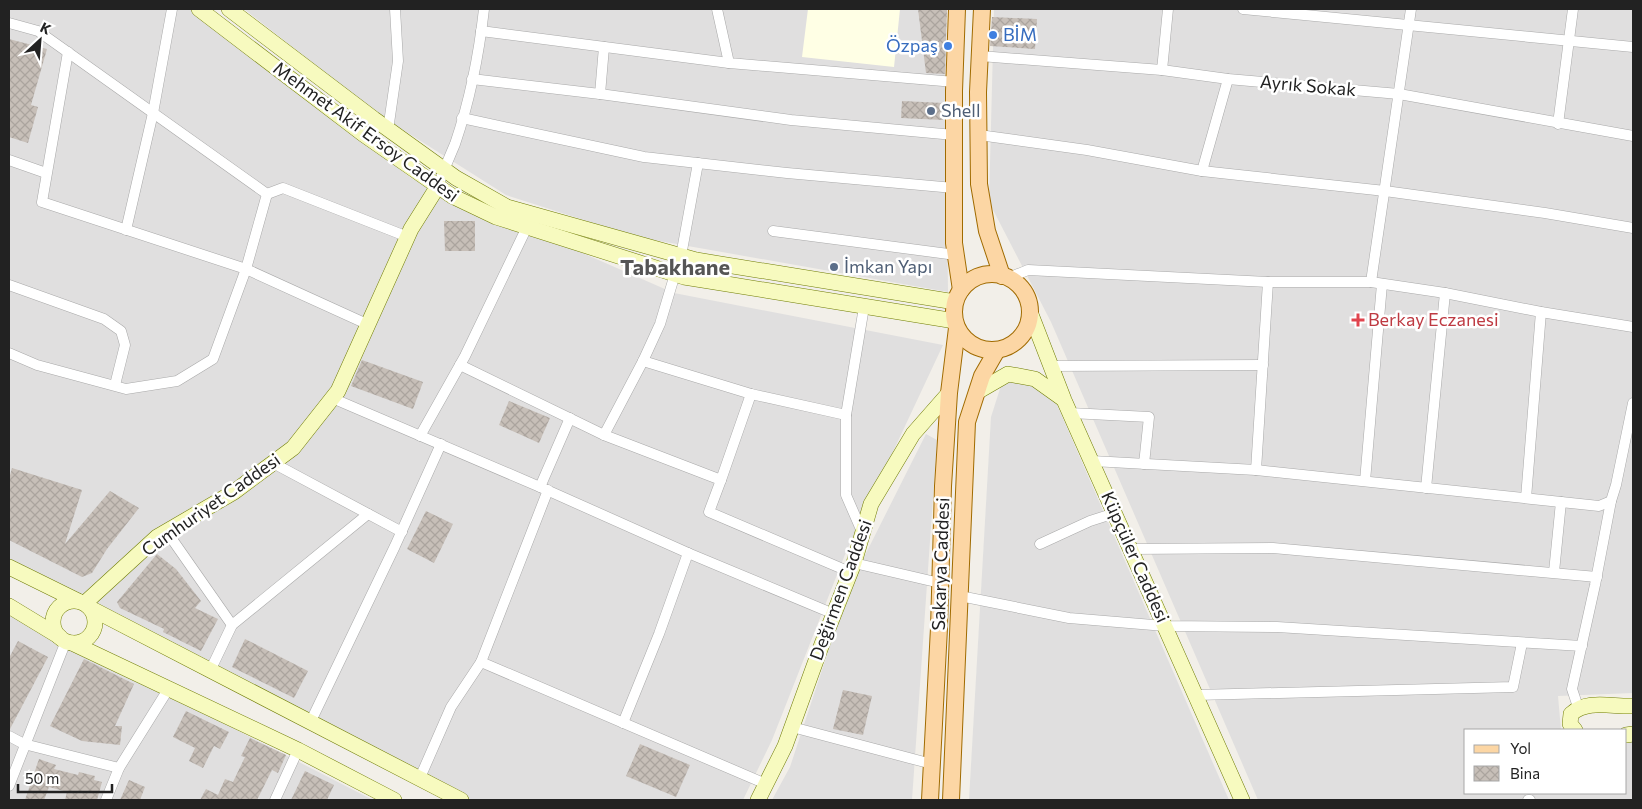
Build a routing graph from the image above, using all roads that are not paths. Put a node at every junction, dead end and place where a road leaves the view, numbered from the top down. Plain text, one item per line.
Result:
1 (172, 9) edge
2 (199, 9) edge
3 (229, 9) edge
4 (395, 9) edge
5 (484, 9) edge
6 (717, 9) edge
7 (957, 9) edge
8 (982, 9) edge
9 (1168, 9) edge
10 (1242, 9) edge
11 (1411, 9) edge
12 (1573, 9) edge
13 (9, 23) edge
14 (1408, 25) junction
15 (481, 31) junction
16 (1568, 40) junction
17 (604, 46) junction
18 (1633, 47) edge
19 (68, 52) junction
20 (980, 56) junction
21 (729, 63) junction
22 (1162, 70) junction
23 (472, 79) junction
24 (1228, 79) junction
25 (954, 82) junction
26 (600, 94) junction
27 (1399, 94) junction
28 (153, 113) junction
29 (462, 118) junction
30 (1558, 124) junction
31 (388, 130) junction
32 (954, 135) junction
33 (978, 135) junction
34 (1633, 136) edge
35 (9, 160) edge
36 (698, 163) junction
37 (443, 169) junction
38 (1202, 171) junction
39 (46, 173) junction
40 (438, 186) junction
41 (954, 188) junction
42 (1385, 191) junction
43 (267, 194) junction
44 (527, 227) junction
45 (1633, 228) edge
46 (126, 230) junction
47 (773, 230) dead end
48 (408, 237) junction
49 (956, 255) junction
50 (681, 256) junction
51 (246, 269) junction
52 (675, 274) junction
53 (1005, 277) junction
54 (1268, 282) junction
55 (1377, 283) junction
56 (9, 285) edge
57 (1445, 293) junction
58 (958, 296) junction
59 (864, 307) junction
60 (1030, 312) junction
61 (1541, 312) junction
62 (956, 324) junction
63 (369, 325) junction
64 (1633, 327) edge
65 (997, 350) junction
66 (9, 352) edge
67 (643, 361) junction
68 (460, 365) junction
69 (1263, 365) junction
70 (1050, 366) junction
71 (115, 385) junction
72 (977, 392) junction
73 (949, 393) junction
74 (751, 394) junction
75 (332, 398) junction
76 (1633, 403) edge
77 (1067, 406) junction
78 (846, 415) junction
79 (570, 418) junction
80 (604, 435) junction
81 (420, 436) junction
82 (441, 444) junction
83 (1092, 461) junction
84 (273, 463) junction
85 (1144, 464) junction
86 (1256, 470) junction
87 (721, 480) junction
88 (1364, 482) junction
89 (544, 488) junction
90 (1426, 488) junction
91 (1526, 498) junction
92 (1611, 501) junction
93 (1561, 502) junction
94 (1115, 513) junction
95 (368, 514) junction
96 (167, 532) junction
97 (402, 532) junction
98 (863, 534) junction
99 (1040, 544) dead end
100 (1131, 549) junction
101 (688, 553) junction
102 (9, 567) edge
103 (852, 568) junction
104 (1554, 572) junction
105 (1597, 577) junction
106 (940, 583) junction
107 (960, 596) junction
108 (84, 604) junction
109 (9, 606) edge
110 (834, 614) junction
111 (232, 626) junction
112 (1165, 626) junction
113 (66, 640) junction
114 (1522, 642) junction
115 (1582, 646) junction
116 (481, 662) junction
117 (210, 671) junction
118 (169, 688) junction
119 (1196, 696) junction
120 (1633, 706) edge
121 (1578, 708) junction
122 (310, 723) junction
123 (623, 723) junction
124 (792, 727) junction
125 (1574, 729) edge
126 (9, 736) edge
127 (24, 744) junction
128 (298, 750) junction
129 (932, 764) junction
130 (119, 768) junction
131 (419, 780) junction
132 (766, 784) junction
133 (9, 786) edge
134 (106, 800) edge
135 (275, 800) edge
136 (394, 800) edge
137 (460, 800) edge
138 (758, 800) edge
139 (930, 800) edge
140 (951, 800) edge
141 (1242, 800) edge

1 - 28 street
2 - 40 street, Mehmet Akif Ersoy Caddesi
3 - 31 street, Mehmet Akif Ersoy Caddesi
4 - 31 street
5 - 15 street
6 - 21 street
7 - 25 main road
8 - 20 main road
9 - 22 street
10 - 14 street
11 - 14 street
12 - 16 street
13 - 19 street
14 - 16 street
14 - 27 street
15 - 17 street
15 - 23 street
16 - 18 street
16 - 30 street
17 - 21 street
17 - 26 street
19 - 28 street
19 - 39 street
20 - 22 street, Ayrık Sokak
20 - 33 main road
21 - 25 street
22 - 24 street, Ayrık Sokak
23 - 26 street
23 - 29 street
24 - 27 street, Ayrık Sokak
24 - 38 street
25 - 32 main road
26 - 32 street
27 - 30 street, Ayrık Sokak
27 - 42 street
28 - 43 street
28 - 46 street
29 - 36 street
29 - 37 street
30 - 34 street, Ayrık Sokak
31 - 37 street, Mehmet Akif Ersoy Caddesi
32 - 41 main road
33 - 38 street
33 - 53 main road
35 - 39 street
36 - 41 street
36 - 50 street
37 - 40 street
37 - 50 street, Mehmet Akif Ersoy Caddesi
38 - 42 street
39 - 46 street
40 - 44 street, Mehmet Akif Ersoy Caddesi
40 - 48 street, Cumhuriyet Caddesi
41 - 49 main road
42 - 45 street
42 - 55 street
43 - 48 street
43 - 51 street
44 - 52 street, Mehmet Akif Ersoy Caddesi
44 - 68 street
46 - 51 street
47 - 49 street
48 - 63 street, Cumhuriyet Caddesi
49 - 58 main road
50 - 58 street, Mehmet Akif Ersoy Caddesi
51 - 63 street
51 - 71 street
52 - 59 street, Mehmet Akif Ersoy Caddesi
52 - 67 street
53 - 54 street
53 - 58 main road
53 - 60 main road
54 - 55 street
54 - 69 street
55 - 57 street
55 - 88 street
56 - 71 street
57 - 61 street
57 - 90 street
58 - 62 main road
59 - 62 street, Mehmet Akif Ersoy Caddesi
59 - 78 street
60 - 65 main road
60 - 70 street, Küpçüler Caddesi
61 - 64 street
61 - 91 street
62 - 65 main road
62 - 73 main road, Sakarya Caddesi
63 - 75 street, Cumhuriyet Caddesi
65 - 72 main road, Sakarya Caddesi
66 - 71 street
67 - 74 street
67 - 80 street
68 - 79 street
68 - 81 street
69 - 70 street
69 - 86 street
70 - 77 street, Küpçüler Caddesi
72 - 77 street
72 - 107 main road, Sakarya Caddesi
73 - 98 street, Değirmen Caddesi
73 - 106 main road, Sakarya Caddesi
74 - 78 street
74 - 87 street
75 - 81 street
75 - 84 street, Cumhuriyet Caddesi
76 - 92 street
77 - 83 street, Küpçüler Caddesi
77 - 85 street
78 - 98 street
79 - 80 street
79 - 89 street
80 - 87 street
81 - 82 street
82 - 89 street
82 - 97 street
83 - 85 street
83 - 94 street, Küpçüler Caddesi
84 - 95 street
84 - 96 street, Cumhuriyet Caddesi
85 - 86 street
86 - 88 street
87 - 103 street
88 - 90 street
89 - 101 street
89 - 116 street
90 - 91 street
91 - 93 street
92 - 93 street
92 - 105 street
93 - 104 street
94 - 99 street
94 - 100 street, Küpçüler Caddesi
95 - 97 street
95 - 111 street
96 - 108 street, Cumhuriyet Caddesi
96 - 111 street
97 - 122 street
98 - 103 street, Değirmen Caddesi
100 - 104 street
100 - 112 street, Küpçüler Caddesi
101 - 110 street
101 - 123 street
102 - 108 street
103 - 106 street
103 - 110 street, Değirmen Caddesi
104 - 105 street
105 - 115 street
106 - 129 main road, Sakarya Caddesi
107 - 112 street
107 - 140 main road, Sakarya Caddesi
108 - 113 street
108 - 113 street
108 - 117 street
109 - 113 street
110 - 124 street, Değirmen Caddesi
111 - 117 street
112 - 114 street
112 - 119 street, Küpçüler Caddesi
113 - 118 street
113 - 127 street
114 - 115 street
114 - 119 street
115 - 121 street
116 - 123 street
116 - 131 street
117 - 122 street
118 - 128 street
118 - 130 street
119 - 141 street, Küpçüler Caddesi
120 - 121 street
121 - 125 street
122 - 131 street
123 - 132 street
124 - 129 street
124 - 132 street, Değirmen Caddesi
126 - 127 street
127 - 130 street
127 - 133 street
128 - 135 street
128 - 136 street
129 - 139 main road, Sakarya Caddesi
130 - 134 street
131 - 137 street
132 - 138 street, Değirmen Caddesi

